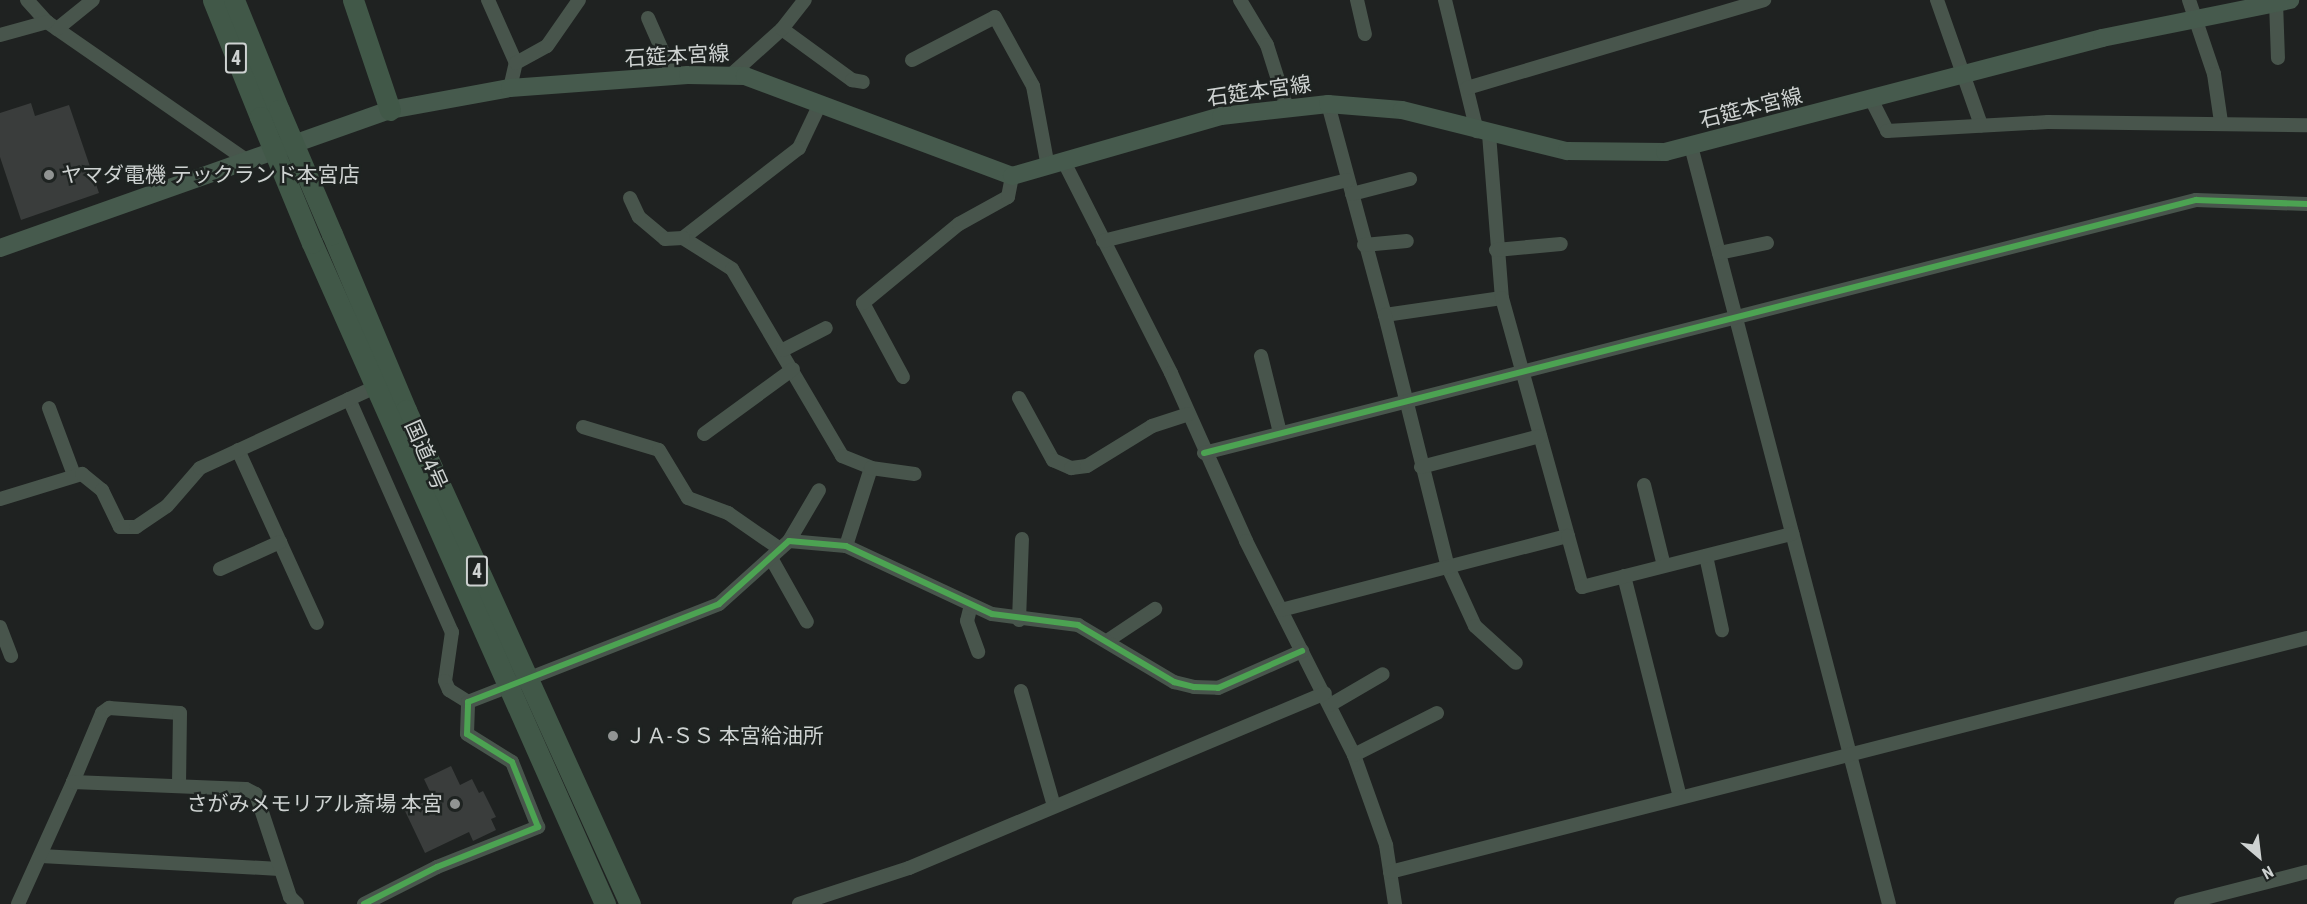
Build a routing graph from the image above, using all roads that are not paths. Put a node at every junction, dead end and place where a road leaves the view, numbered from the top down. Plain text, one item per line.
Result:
1 (27, 0) edge
2 (93, 0) edge
3 (213, 0) edge
4 (234, 0) edge
5 (353, 0) edge
6 (488, 0) edge
7 (579, 0) edge
8 (805, 0) edge
9 (1240, 0) edge
10 (1357, 0) edge
11 (1445, 0) edge
12 (1764, 0) edge
13 (1937, 0) edge
14 (2283, 1) edge
15 (2193, 8) edge
16 (648, 18) dead end
17 (52, 26) junction
18 (782, 29) junction
19 (1365, 34) dead end
20 (0, 35) edge
21 (2278, 58) dead end
22 (912, 60) dead end
23 (516, 63) junction
24 (1961, 72) junction
25 (732, 74) junction
26 (673, 75) junction
27 (863, 82) dead end
28 (510, 88) junction
29 (1467, 88) junction
30 (1870, 99) junction
31 (1328, 104) junction
32 (819, 106) junction
33 (1287, 108) junction
34 (390, 110) junction
35 (270, 113) junction
36 (2221, 122) junction
37 (1981, 125) junction
38 (2307, 125) edge
39 (1483, 133) junction
40 (1692, 147) junction
41 (248, 161) junction
42 (1055, 164) junction
43 (1012, 176) junction
44 (1410, 179) dead end
45 (1350, 187) junction
46 (630, 198) dead end
47 (2307, 204) edge
48 (683, 238) junction
49 (1103, 241) junction
50 (1407, 241) dead end
51 (1767, 243) dead end
52 (1561, 244) dead end
53 (1364, 246) junction
54 (0, 249) edge
55 (1496, 250) junction
56 (1719, 253) junction
57 (1502, 298) junction
58 (1385, 315) junction
59 (1735, 316) junction
60 (826, 328) dead end
61 (783, 350) junction
62 (1261, 356) dead end
63 (793, 369) junction
64 (1522, 370) junction
65 (903, 377) dead end
66 (373, 388) junction
67 (1019, 398) dead end
68 (349, 399) junction
69 (1405, 399) junction
70 (49, 408) dead end
71 (1188, 414) junction
72 (583, 428) dead end
73 (1280, 433) junction
74 (704, 434) dead end
75 (1540, 436) junction
76 (238, 450) junction
77 (1204, 453) junction
78 (1422, 467) junction
79 (871, 468) junction
80 (915, 474) dead end
81 (74, 475) junction
82 (1644, 485) dead end
83 (819, 490) dead end
84 (0, 499) edge
85 (1792, 534) junction
86 (1568, 536) junction
87 (1022, 539) dead end
88 (280, 542) junction
89 (846, 546) junction
90 (780, 549) junction
91 (1706, 556) junction
92 (1664, 566) junction
93 (1448, 567) junction
94 (220, 568) dead end
95 (1624, 576) junction
96 (971, 605) junction
97 (1155, 609) dead end
98 (1281, 610) junction
99 (1019, 620) junction
100 (807, 622) dead end
101 (317, 624) dead end
102 (0, 627) edge
103 (1722, 630) dead end
104 (2307, 639) edge
105 (1107, 641) junction
106 (1302, 651) junction
107 (978, 652) dead end
108 (10, 656) dead end
109 (1516, 663) dead end
110 (1383, 674) dead end
111 (526, 679) junction
112 (506, 687) junction
113 (1021, 691) dead end
114 (1327, 699) junction
115 (468, 702) junction
116 (1437, 713) dead end
117 (1354, 754) junction
118 (1848, 755) junction
119 (73, 782) junction
120 (179, 786) junction
121 (1680, 797) junction
122 (1054, 806) junction
123 (41, 856) junction
124 (280, 869) junction
125 (1390, 872) junction
126 (2307, 872) edge
127 (18, 904) edge
128 (297, 904) edge
129 (364, 904) edge
130 (604, 904) edge
131 (630, 904) edge
132 (799, 904) edge
133 (1395, 904) edge
134 (1888, 904) edge
135 (2181, 904) edge

1 - 17 street
2 - 17 street
3 - 35 highway, 国道4号 / 4
4 - 35 highway, 国道4号 / 4
5 - 34 highway
6 - 23 street
7 - 23 street
8 - 18 street
9 - 33 street
10 - 19 street
11 - 29 street
12 - 29 street
13 - 24 street
14 - 15 main road, 石筵本宮線
14 - 21 street
15 - 24 main road, 石筵本宮線
15 - 36 street
16 - 26 street
17 - 20 street
17 - 41 street
18 - 25 street
18 - 27 street
22 - 42 street
23 - 28 street
24 - 30 main road, 石筵本宮線
24 - 37 street
25 - 26 main road, 石筵本宮線
25 - 32 main road, 石筵本宮線
26 - 28 main road, 石筵本宮線
28 - 34 main road, 石筵本宮線
29 - 39 street
30 - 37 street
30 - 40 main road, 石筵本宮線
31 - 33 main road, 石筵本宮線
31 - 39 main road, 石筵本宮線
31 - 45 street
32 - 43 main road, 石筵本宮線
32 - 48 street
33 - 42 main road, 石筵本宮線
34 - 41 main road, 石筵本宮線
35 - 66 highway, 国道4号 / 4, bridge
35 - 111 highway, 国道4号 / 4, bridge
36 - 37 street
36 - 38 street
39 - 40 main road, 石筵本宮線
39 - 55 street
40 - 56 street
41 - 54 main road, 石筵本宮線
42 - 43 main road, 石筵本宮線
42 - 49 street
43 - 65 street
44 - 45 street
45 - 49 street
45 - 53 street
46 - 48 street
47 - 59 street
48 - 61 street
49 - 71 street
50 - 53 street
51 - 56 street
52 - 55 street
53 - 58 street
55 - 57 street
56 - 59 street
57 - 58 street
57 - 64 street
58 - 69 street
59 - 64 street
59 - 85 street
60 - 61 street
61 - 63 street
62 - 73 street
63 - 74 street
63 - 79 street
64 - 69 street
64 - 75 street
66 - 68 street
66 - 112 highway, 国道4号 / 4
67 - 71 street
68 - 76 street
68 - 115 street
69 - 73 street
69 - 78 street
70 - 81 street
71 - 77 street
72 - 90 street
73 - 77 street
75 - 78 street
75 - 86 street
76 - 81 street
76 - 88 street
77 - 98 street
78 - 93 street
79 - 80 street
79 - 89 street
81 - 84 street
82 - 92 street
83 - 90 street
85 - 91 street
85 - 118 street
86 - 93 street
86 - 95 street
87 - 99 street
88 - 94 street
88 - 101 street
89 - 90 street
89 - 96 street
90 - 100 street
90 - 111 street
91 - 92 street
91 - 103 street
92 - 95 street
93 - 98 street
93 - 109 street
95 - 121 street
96 - 99 street
96 - 107 street
97 - 105 street
98 - 106 street
99 - 105 street
102 - 108 street
104 - 118 street
105 - 106 street
106 - 114 street
110 - 114 street
111 - 112 street
111 - 131 highway, 国道4号 / 4
112 - 115 street
112 - 130 highway, 国道4号 / 4
113 - 122 street
114 - 117 street
114 - 122 street
115 - 129 street
116 - 117 street
117 - 125 street
118 - 121 street
118 - 134 street
119 - 120 street
119 - 120 street
119 - 123 street
120 - 124 street
121 - 125 street
122 - 132 street
123 - 124 street
123 - 127 street
124 - 128 street
125 - 133 street
126 - 135 street

